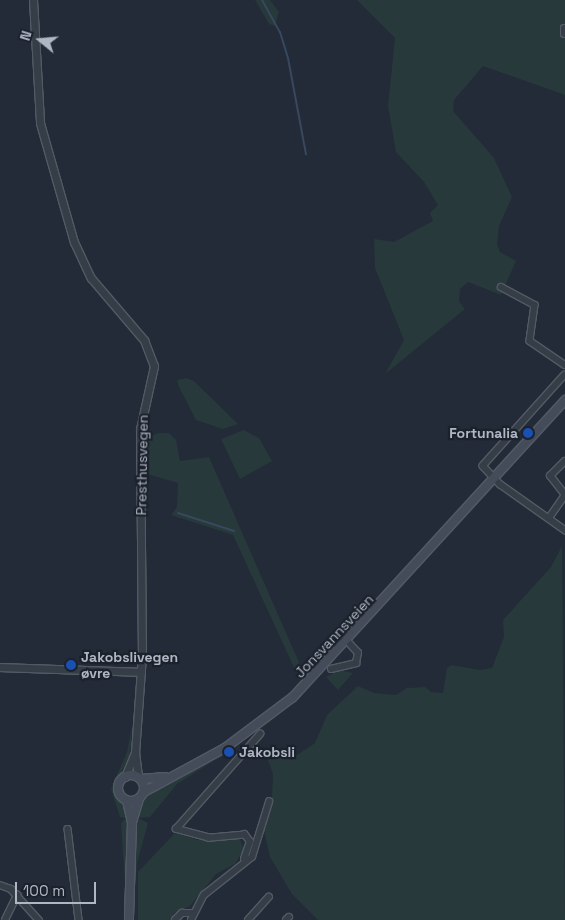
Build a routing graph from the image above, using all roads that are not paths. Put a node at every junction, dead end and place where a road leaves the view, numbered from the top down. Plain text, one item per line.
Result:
1 (33, 0) edge
2 (565, 28) edge
3 (565, 34) edge
4 (501, 287) dead end
5 (565, 364) edge
6 (565, 375) edge
7 (565, 400) edge
8 (565, 461) edge
9 (495, 479) junction
10 (565, 495) edge
11 (549, 518) junction
12 (565, 530) edge
13 (347, 642) junction
14 (0, 667) edge
15 (331, 669) dead end
16 (141, 672) junction
17 (260, 734) dead end
18 (135, 752) junction
19 (125, 777) junction
20 (165, 777) junction
21 (139, 778) junction
22 (144, 792) junction
23 (139, 799) junction
24 (127, 801) junction
25 (269, 802) dead end
26 (132, 822) junction
27 (68, 829) dead end
28 (244, 859) junction
29 (0, 885) edge
30 (17, 895) junction
31 (269, 897) dead end
32 (192, 917) edge
33 (5, 920) edge
34 (39, 920) edge
35 (79, 920) edge
36 (130, 920) edge
37 (175, 920) edge
38 (248, 920) edge

1 - 16 street, Presthusvegen
2 - 3 street
4 - 5 street
6 - 9 street
7 - 9 main road, Jonsvannsveien
8 - 10 street
9 - 11 street
9 - 13 main road, Jonsvannsveien
10 - 11 street
11 - 12 street
13 - 15 street
13 - 20 main road, Jonsvannsveien
14 - 16 street
16 - 18 street, Presthusvegen
17 - 28 street
18 - 19 street, Presthusvegen
18 - 21 street, Presthusvegen
19 - 21 main road
19 - 24 main road
20 - 21 main road, Jonsvannsveien
20 - 22 main road, Jonsvannsveien
21 - 22 main road
22 - 23 main road
23 - 24 main road
23 - 26 main road
24 - 26 main road
25 - 28 street
26 - 36 main road
27 - 35 street
28 - 32 street
29 - 30 street
30 - 33 street
30 - 34 street
31 - 38 street
32 - 37 street

